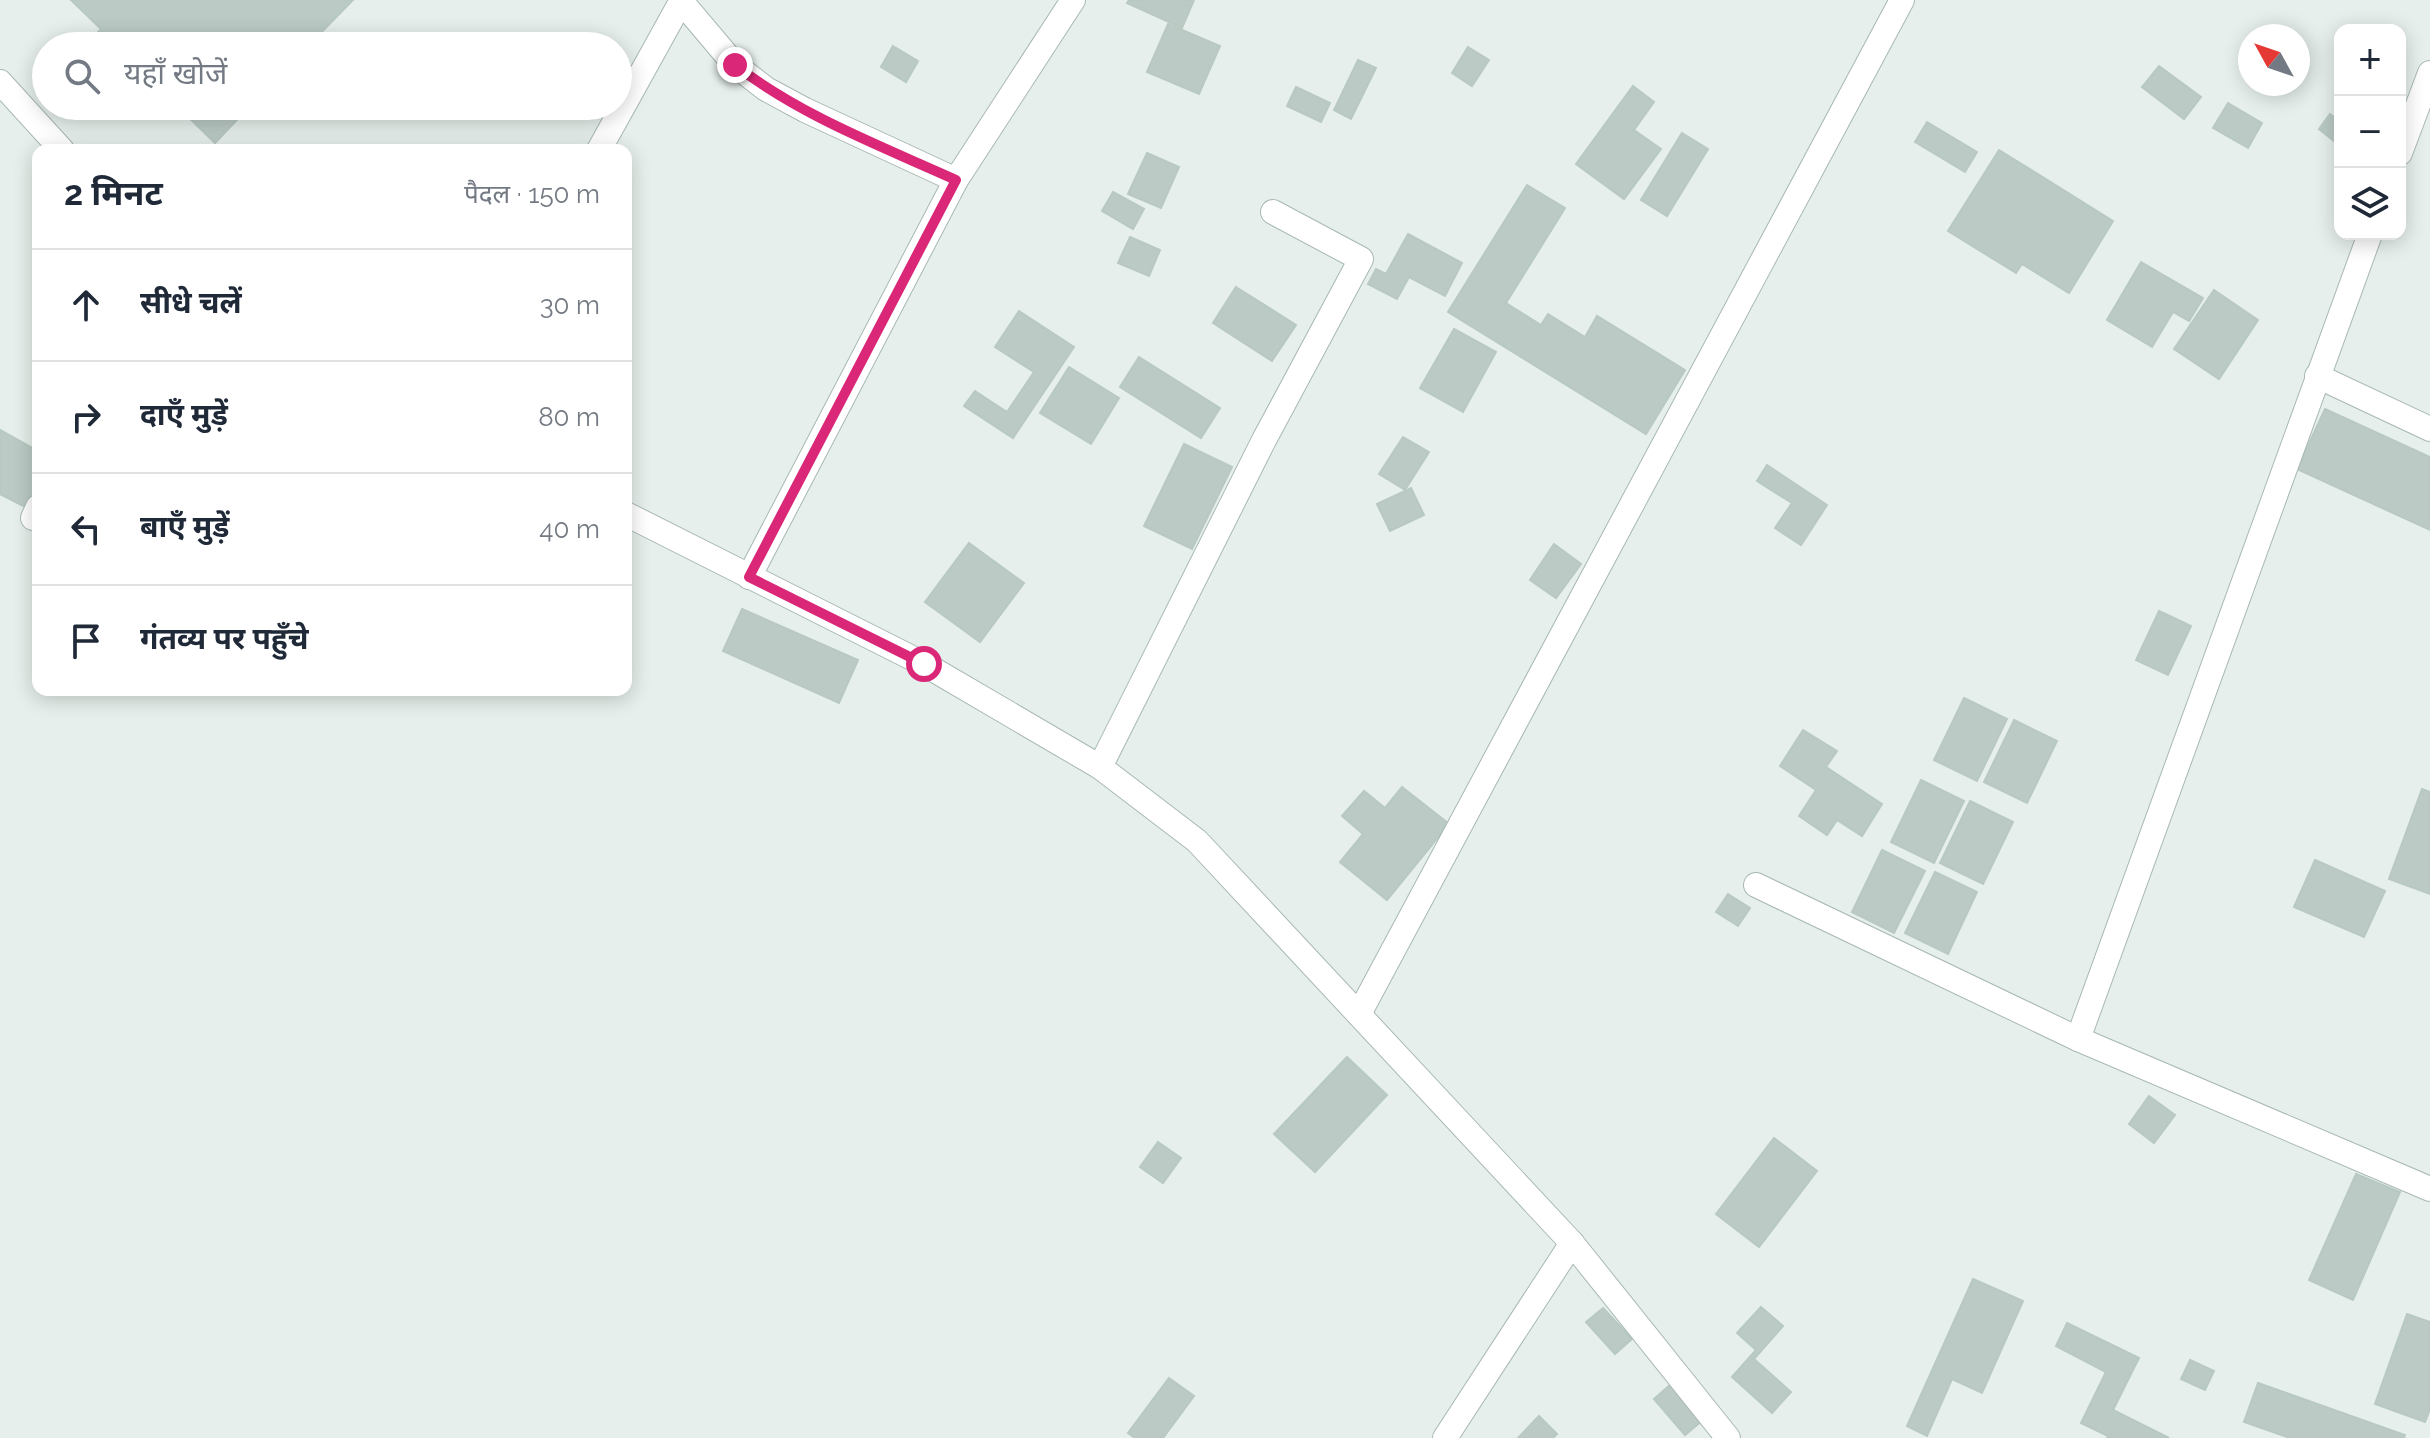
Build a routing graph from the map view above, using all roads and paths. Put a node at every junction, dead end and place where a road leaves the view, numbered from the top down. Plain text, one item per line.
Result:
1 (681, 0) edge
2 (1073, 0) edge
3 (1902, 0) edge
4 (2430, 73) edge
5 (0, 82) edge
6 (632, 90) edge
7 (32, 117) edge
8 (35, 120) edge
9 (615, 120) edge
10 (2406, 137) edge
11 (57, 144) edge
12 (602, 144) edge
13 (956, 180) junction
14 (1273, 212) dead end
15 (2368, 240) edge
16 (2317, 376) junction
17 (2430, 429) edge
18 (632, 517) edge
19 (749, 577) junction
20 (1100, 767) junction
21 (1756, 885) dead end
22 (1359, 1014) junction
23 (2078, 1039) junction
24 (2430, 1189) edge
25 (1572, 1243) junction
26 (1445, 1438) edge
27 (1728, 1438) edge

1 - 6 street
1 - 13 street
2 - 13 street
3 - 22 street
4 - 10 street
5 - 7 street
8 - 11 street
9 - 12 street
13 - 19 street
14 - 20 street
15 - 16 street
16 - 17 street
16 - 23 street
18 - 19 street
19 - 20 street
20 - 22 street
21 - 23 street
22 - 25 street
23 - 24 street
25 - 26 street
25 - 27 street

